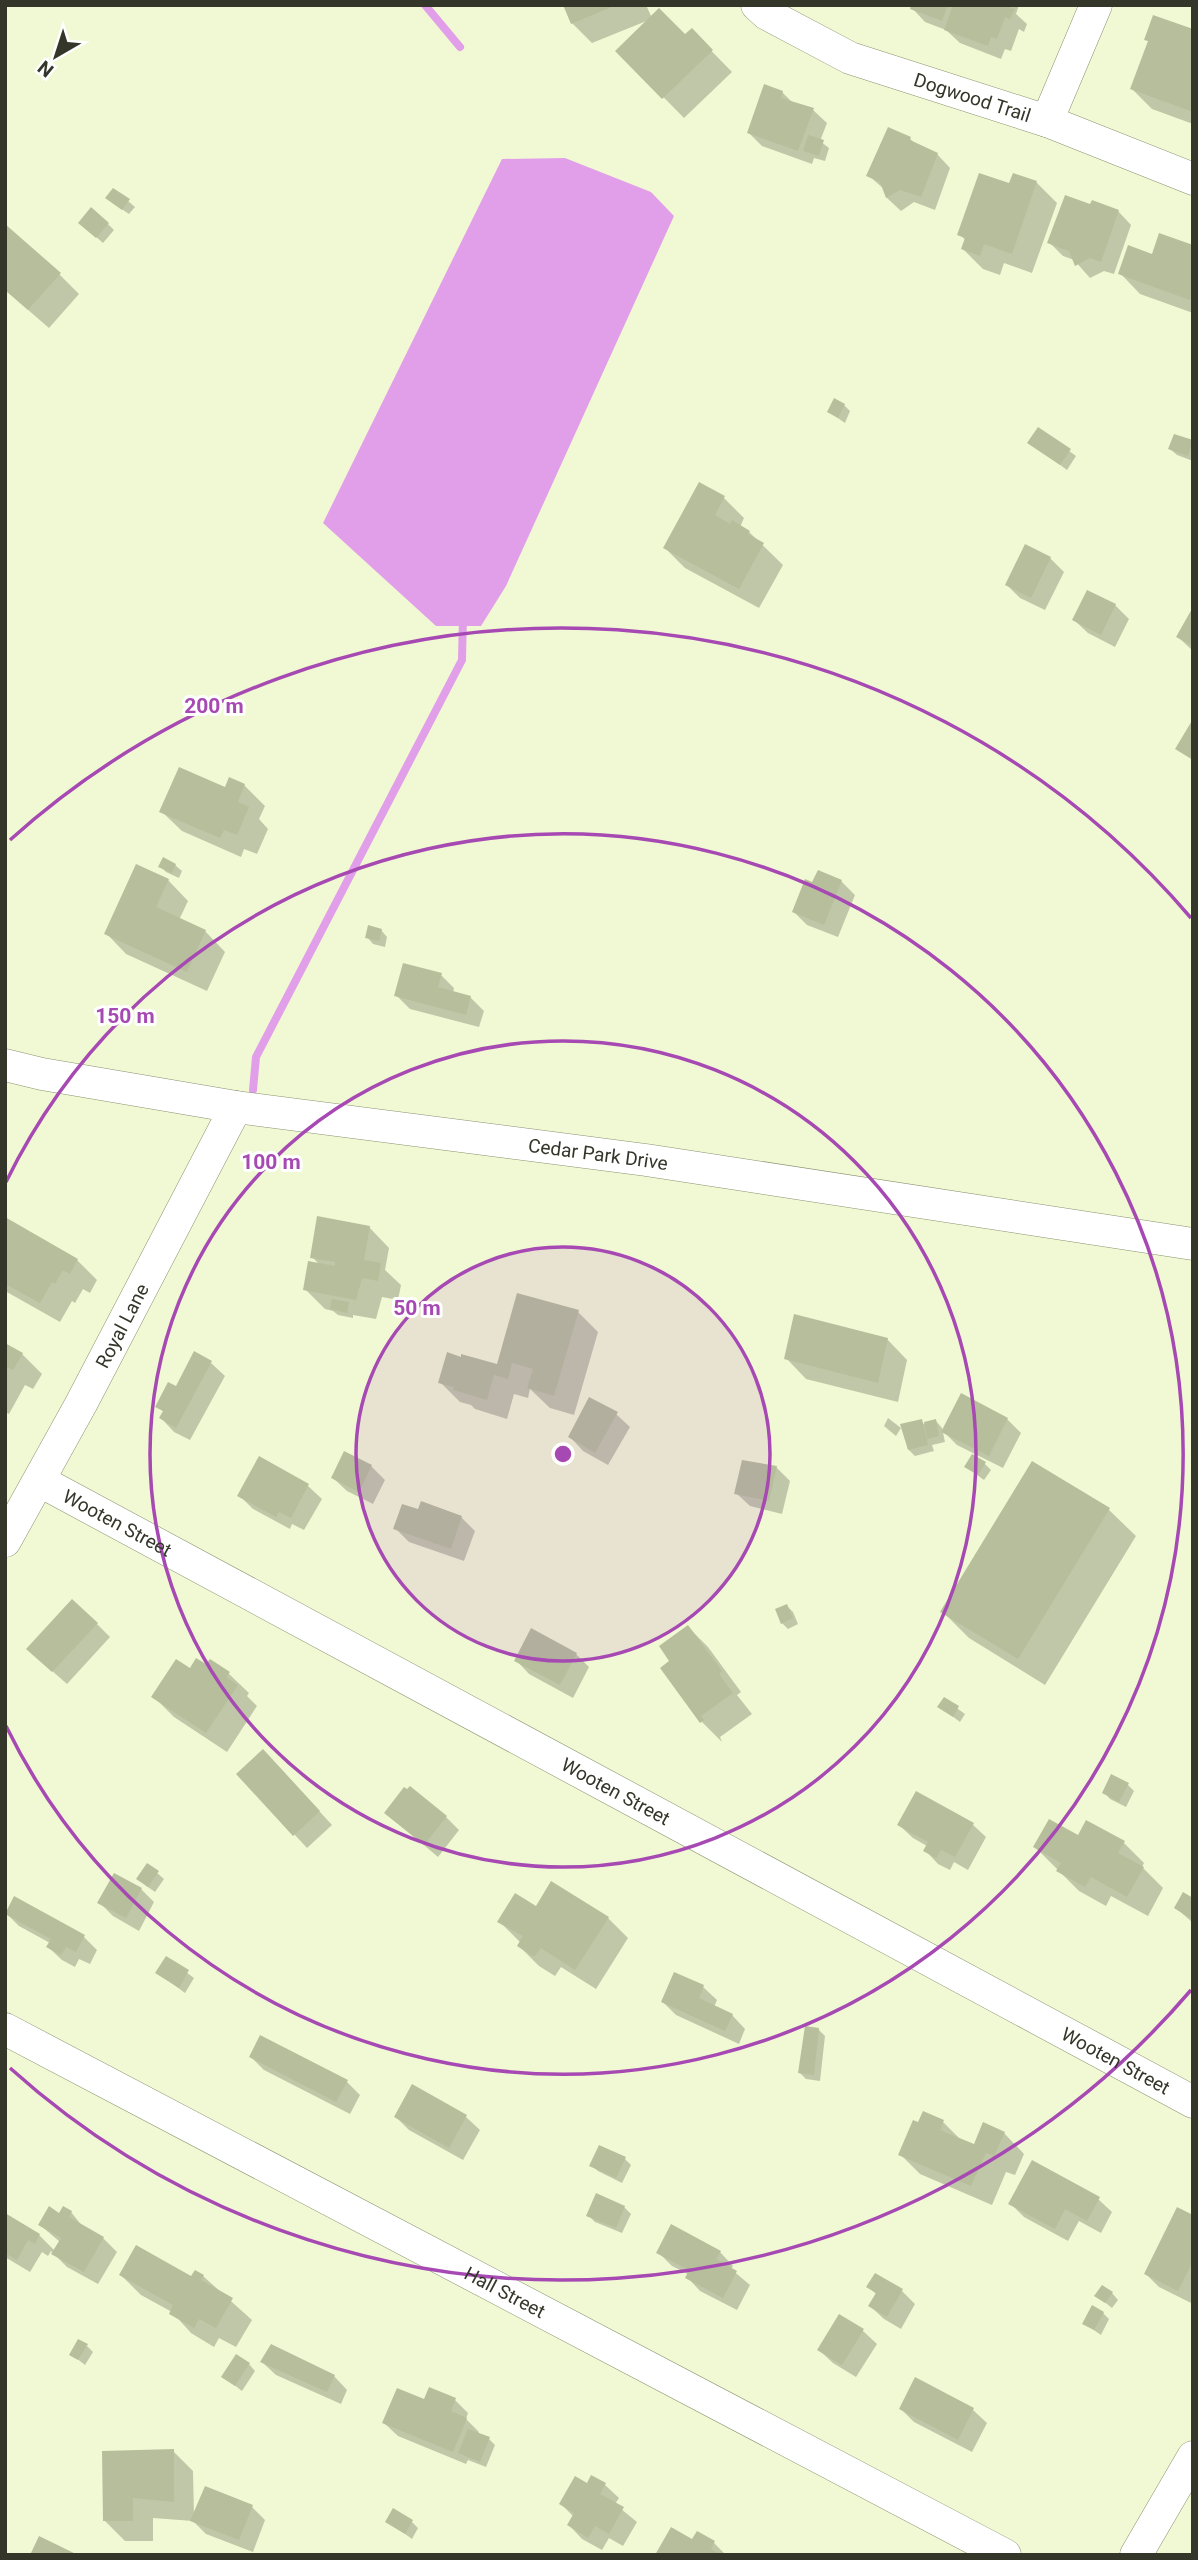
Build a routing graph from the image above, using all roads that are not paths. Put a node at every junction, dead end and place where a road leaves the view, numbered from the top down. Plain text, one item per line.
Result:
1 (757, 5) edge
2 (1096, 5) edge
3 (1047, 121) junction
4 (1193, 179) edge
5 (5, 1065) edge
6 (236, 1107) junction
7 (1193, 1244) edge
8 (40, 1481) junction
9 (5, 1541) edge
10 (5, 2029) edge
11 (1193, 2102) edge
12 (1193, 2457) edge
13 (1005, 2555) edge
14 (1136, 2555) edge

1 - 3 street, Dogwood Trail
2 - 3 street
3 - 4 street, Dogwood Trail
5 - 6 street, Cedar Park Drive
6 - 7 street, Cedar Park Drive
6 - 8 street, Royal Lane
8 - 9 street, Royal Lane
8 - 11 street, Wooten Street
10 - 13 street, Hall Street
12 - 14 street

